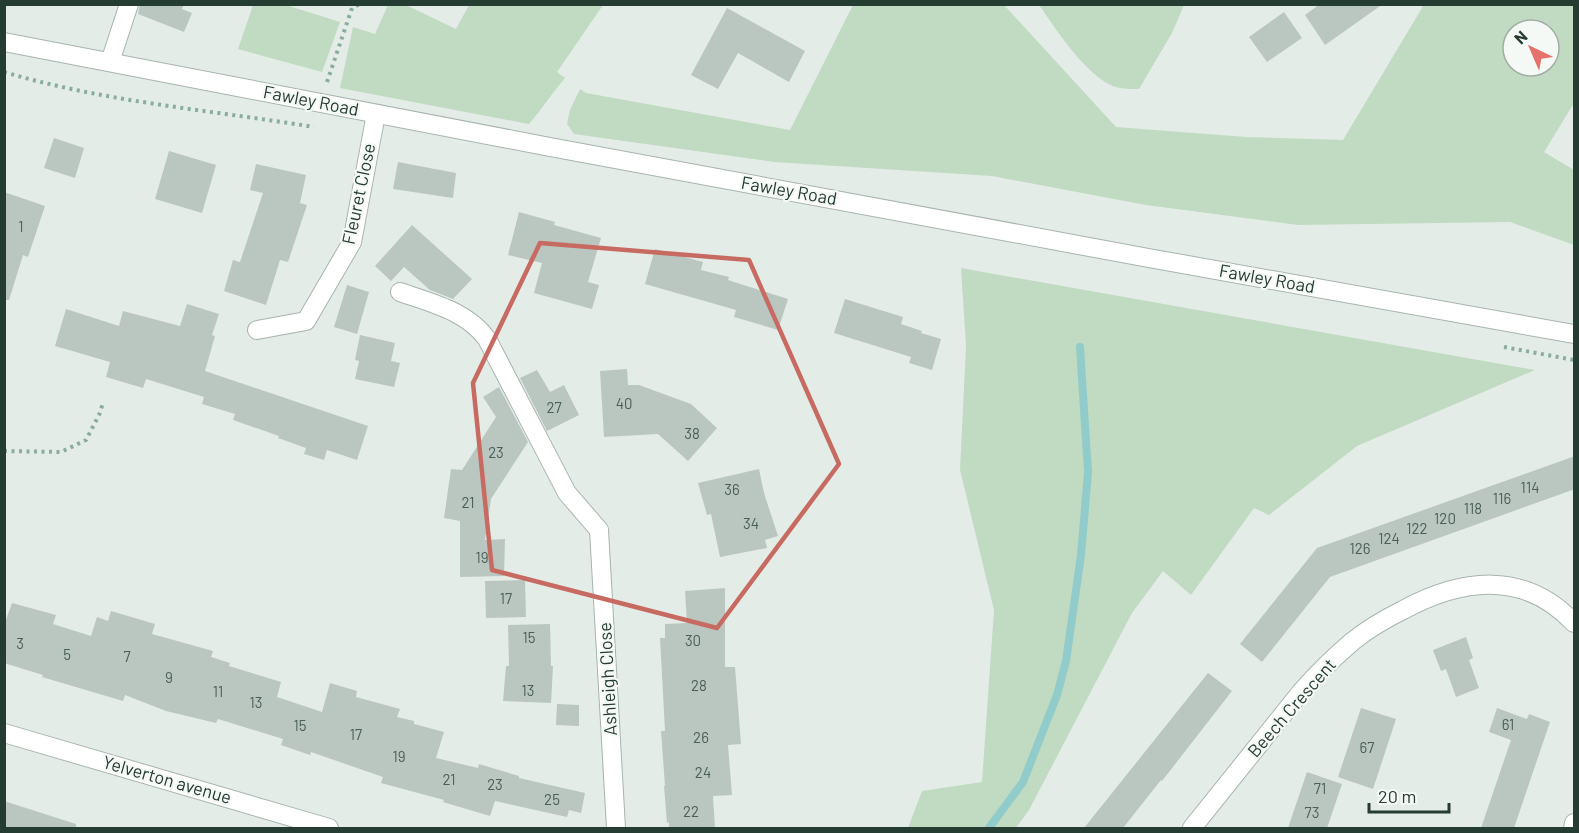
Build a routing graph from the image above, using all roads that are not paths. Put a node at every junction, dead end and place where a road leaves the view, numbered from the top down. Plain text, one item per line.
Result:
1 (129, 4) edge
2 (4, 42) edge
3 (110, 62) junction
4 (376, 114) junction
5 (400, 292) dead end
6 (256, 330) dead end
7 (1575, 334) edge
8 (1574, 622) edge
9 (4, 733) edge
10 (1575, 823) edge
11 (329, 828) edge
12 (616, 828) edge
13 (1192, 828) edge
14 (1573, 828) edge

1 - 3 street
2 - 3 street, Fawley Road
3 - 4 street, Fawley Road
4 - 6 street, Fleuret Close
4 - 7 street, Fawley Road
5 - 12 street, Ashleigh Close
8 - 13 street, Beech Crescent
9 - 11 street, Yelverton avenue
10 - 14 street

